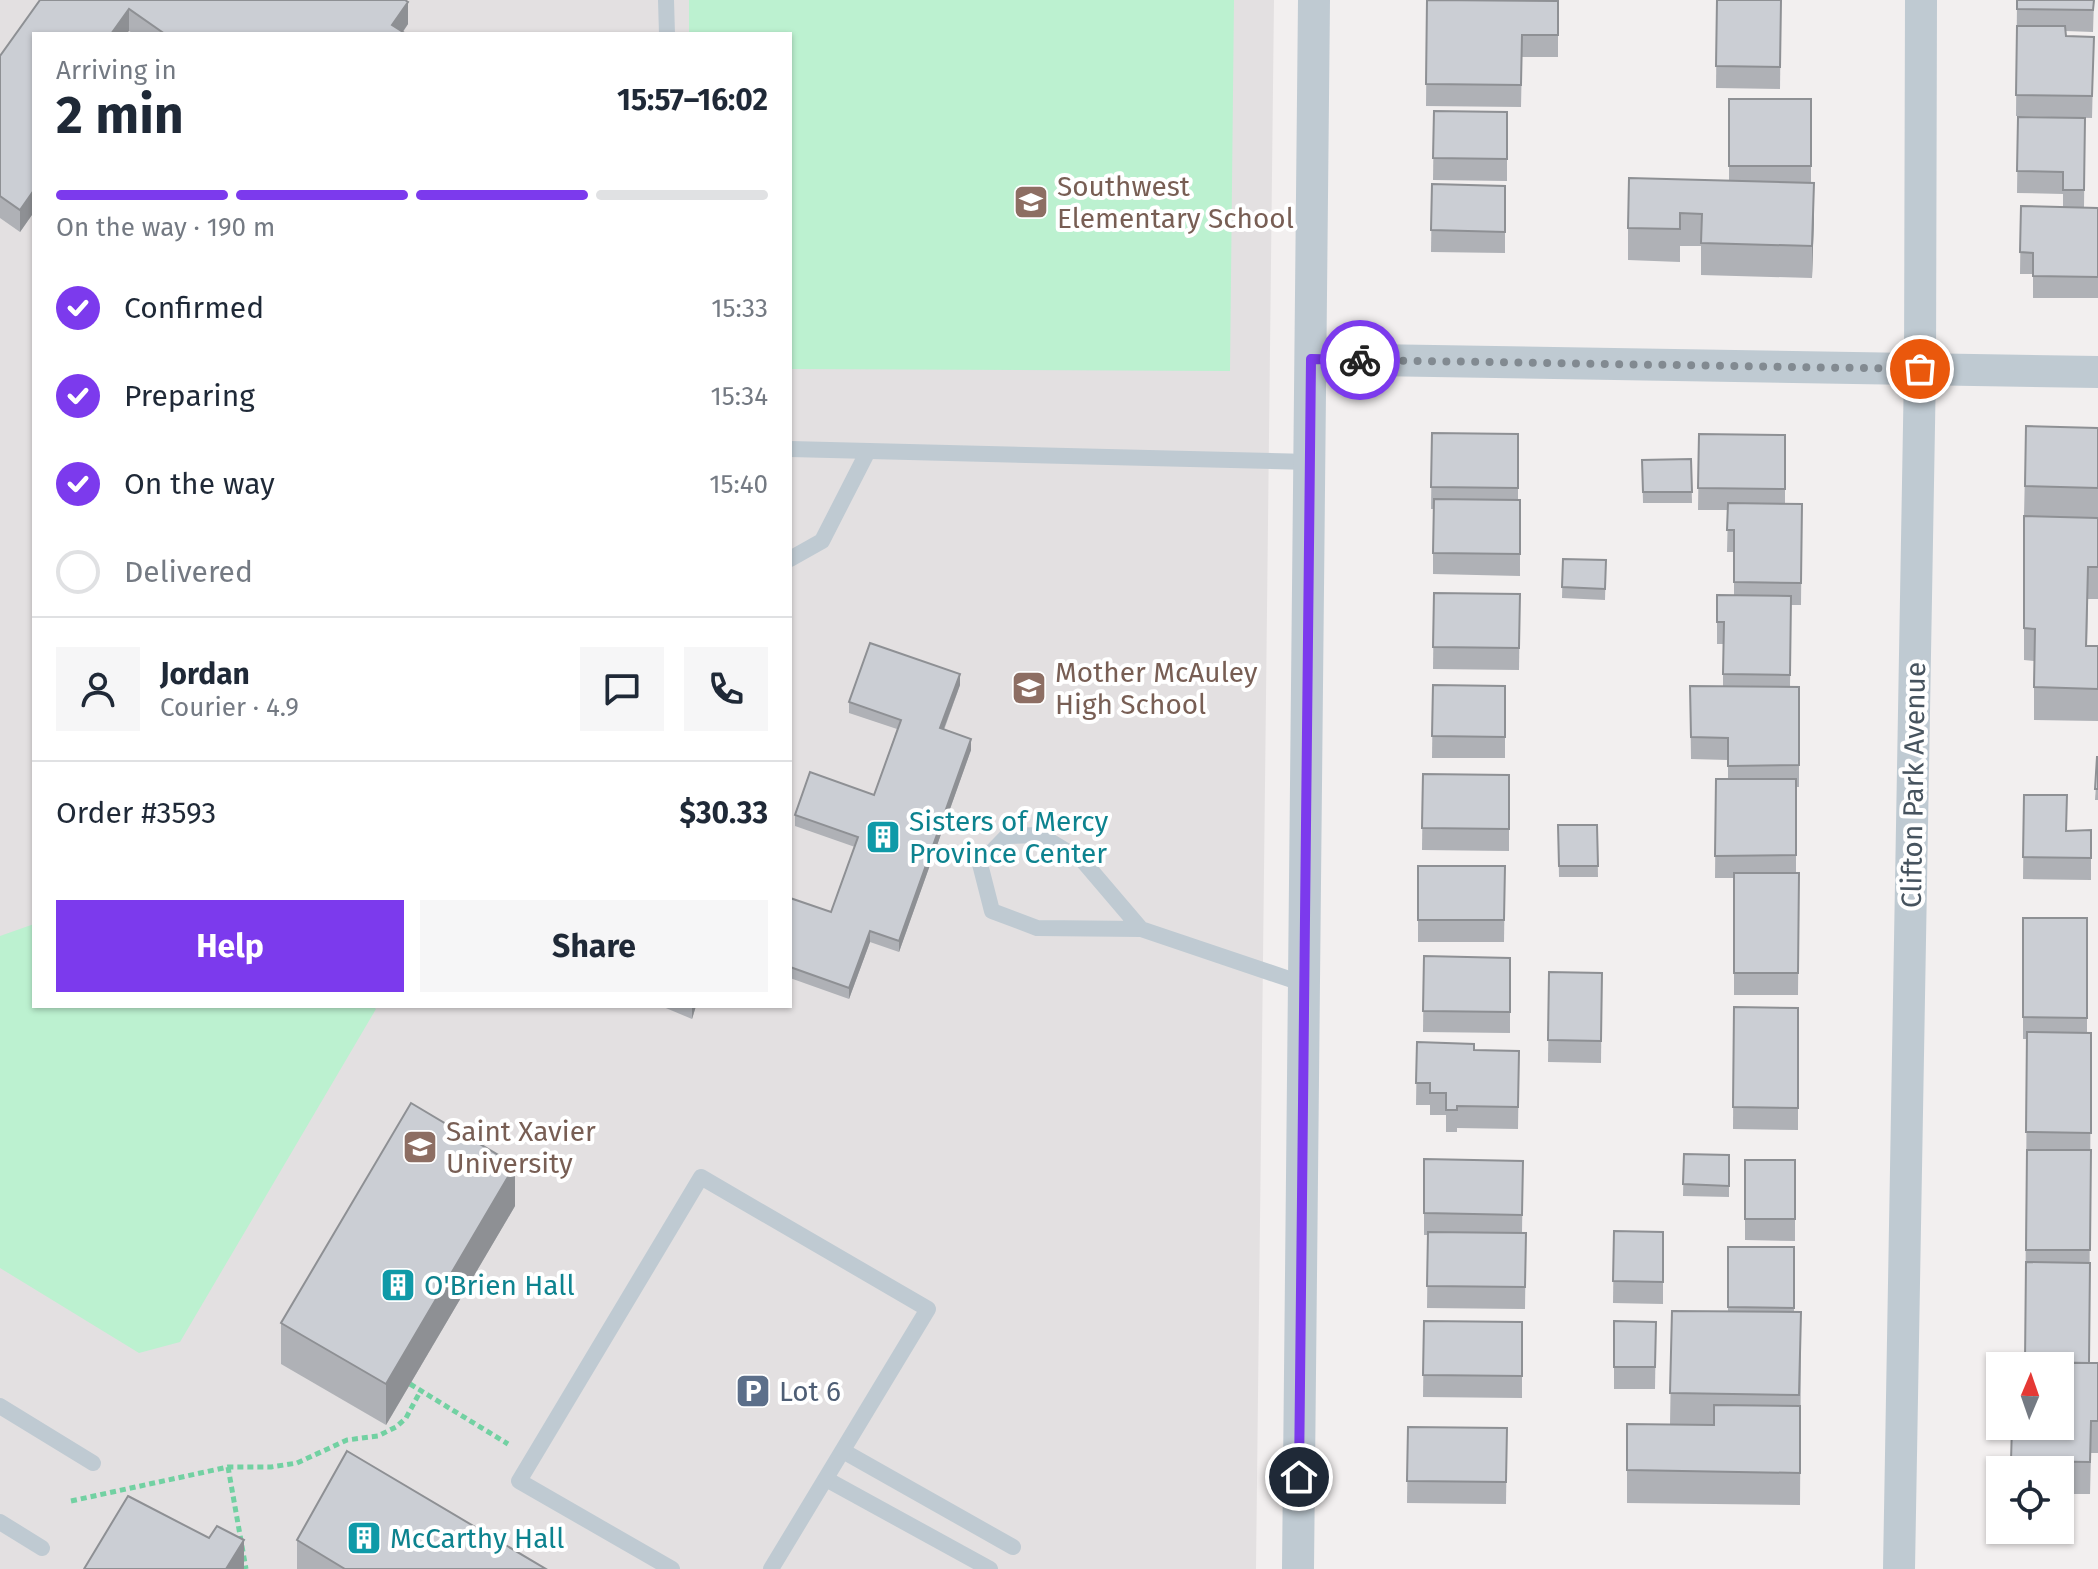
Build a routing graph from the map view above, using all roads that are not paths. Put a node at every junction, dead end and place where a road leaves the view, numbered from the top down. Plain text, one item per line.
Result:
1 (666, 0) edge
2 (1314, 0) edge
3 (1921, 0) edge
4 (667, 32) edge
5 (1311, 359) junction
6 (1920, 369) junction
7 (2098, 372) edge
8 (792, 449) edge
9 (868, 451) junction
10 (1310, 462) junction
11 (792, 558) edge
12 (1141, 929) junction
13 (1304, 984) junction
14 (0, 1406) edge
15 (843, 1451) junction
16 (93, 1463) dead end
17 (826, 1479) junction
18 (0, 1522) edge
19 (1013, 1547) dead end
20 (42, 1548) dead end
21 (672, 1569) edge
22 (771, 1569) edge
23 (990, 1569) edge
24 (1298, 1569) edge
25 (1899, 1569) edge

1 - 4 lane
2 - 5 street
3 - 6 street, Clifton Park Avenue
5 - 6 street
5 - 10 street
6 - 7 street
6 - 25 street, Clifton Park Avenue
8 - 9 lane
9 - 10 lane
9 - 11 lane
10 - 13 street
12 - 12 lane
12 - 13 lane
13 - 24 street
14 - 16 lane
15 - 17 lane
15 - 19 lane
15 - 21 lane
17 - 22 lane
17 - 23 lane
18 - 20 lane

